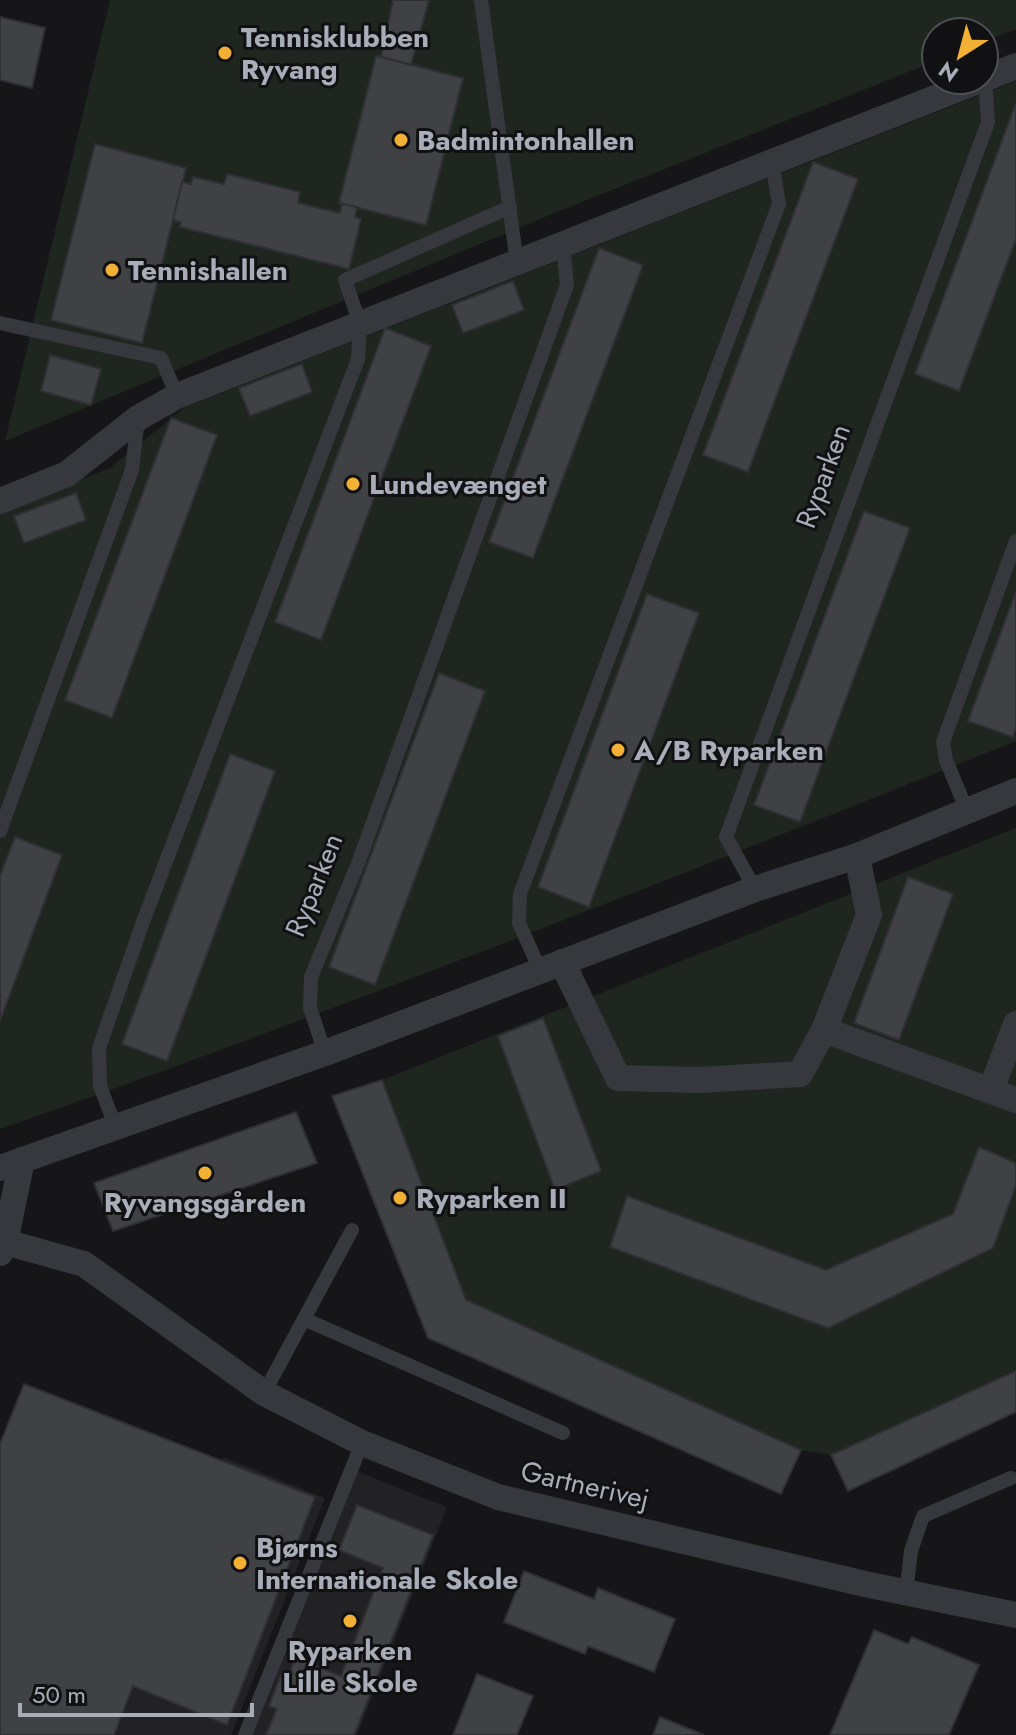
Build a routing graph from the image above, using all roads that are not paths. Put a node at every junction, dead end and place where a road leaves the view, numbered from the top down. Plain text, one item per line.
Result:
1 (481, 0) edge
2 (940, 96) edge
3 (985, 96) edge
4 (772, 162) junction
5 (510, 207) junction
6 (563, 244) junction
7 (517, 263) junction
8 (0, 323) edge
9 (360, 324) junction
10 (177, 396) junction
11 (138, 418) junction
12 (0, 501) edge
13 (1016, 541) edge
14 (1016, 791) edge
15 (967, 811) junction
16 (0, 831) edge
17 (857, 856) junction
18 (755, 889) junction
19 (551, 966) junction
20 (1016, 1024) edge
21 (824, 1030) junction
22 (325, 1053) junction
23 (991, 1090) junction
24 (1016, 1100) edge
25 (116, 1128) junction
26 (11, 1164) edge
27 (352, 1230) dead end
28 (2, 1248) edge
29 (304, 1319) junction
30 (264, 1393) junction
31 (563, 1433) dead end
32 (362, 1443) junction
33 (1011, 1478) dead end
34 (906, 1593) junction
35 (1016, 1615) edge
36 (245, 1735) edge

1 - 5 lane
2 - 4 street
3 - 18 lane, Ryparken
4 - 6 street
4 - 19 lane
5 - 7 lane
5 - 9 lane
6 - 7 street
6 - 22 lane, Ryparken
7 - 9 street
8 - 10 lane
9 - 10 street
9 - 25 lane
10 - 11 street
11 - 12 street
11 - 16 lane
13 - 15 lane
14 - 15 street
15 - 17 street
17 - 18 street
17 - 21 street
18 - 19 street
19 - 21 street
19 - 22 street
20 - 23 street
21 - 23 street
22 - 25 street
23 - 24 street
25 - 26 street
26 - 28 street
27 - 29 lane
28 - 30 street, Gartnerivej
29 - 30 lane
29 - 31 lane, Gartnerivej
30 - 32 street, Gartnerivej
32 - 34 street, Gartnerivej
32 - 36 lane
33 - 34 lane
34 - 35 street, Gartnerivej

